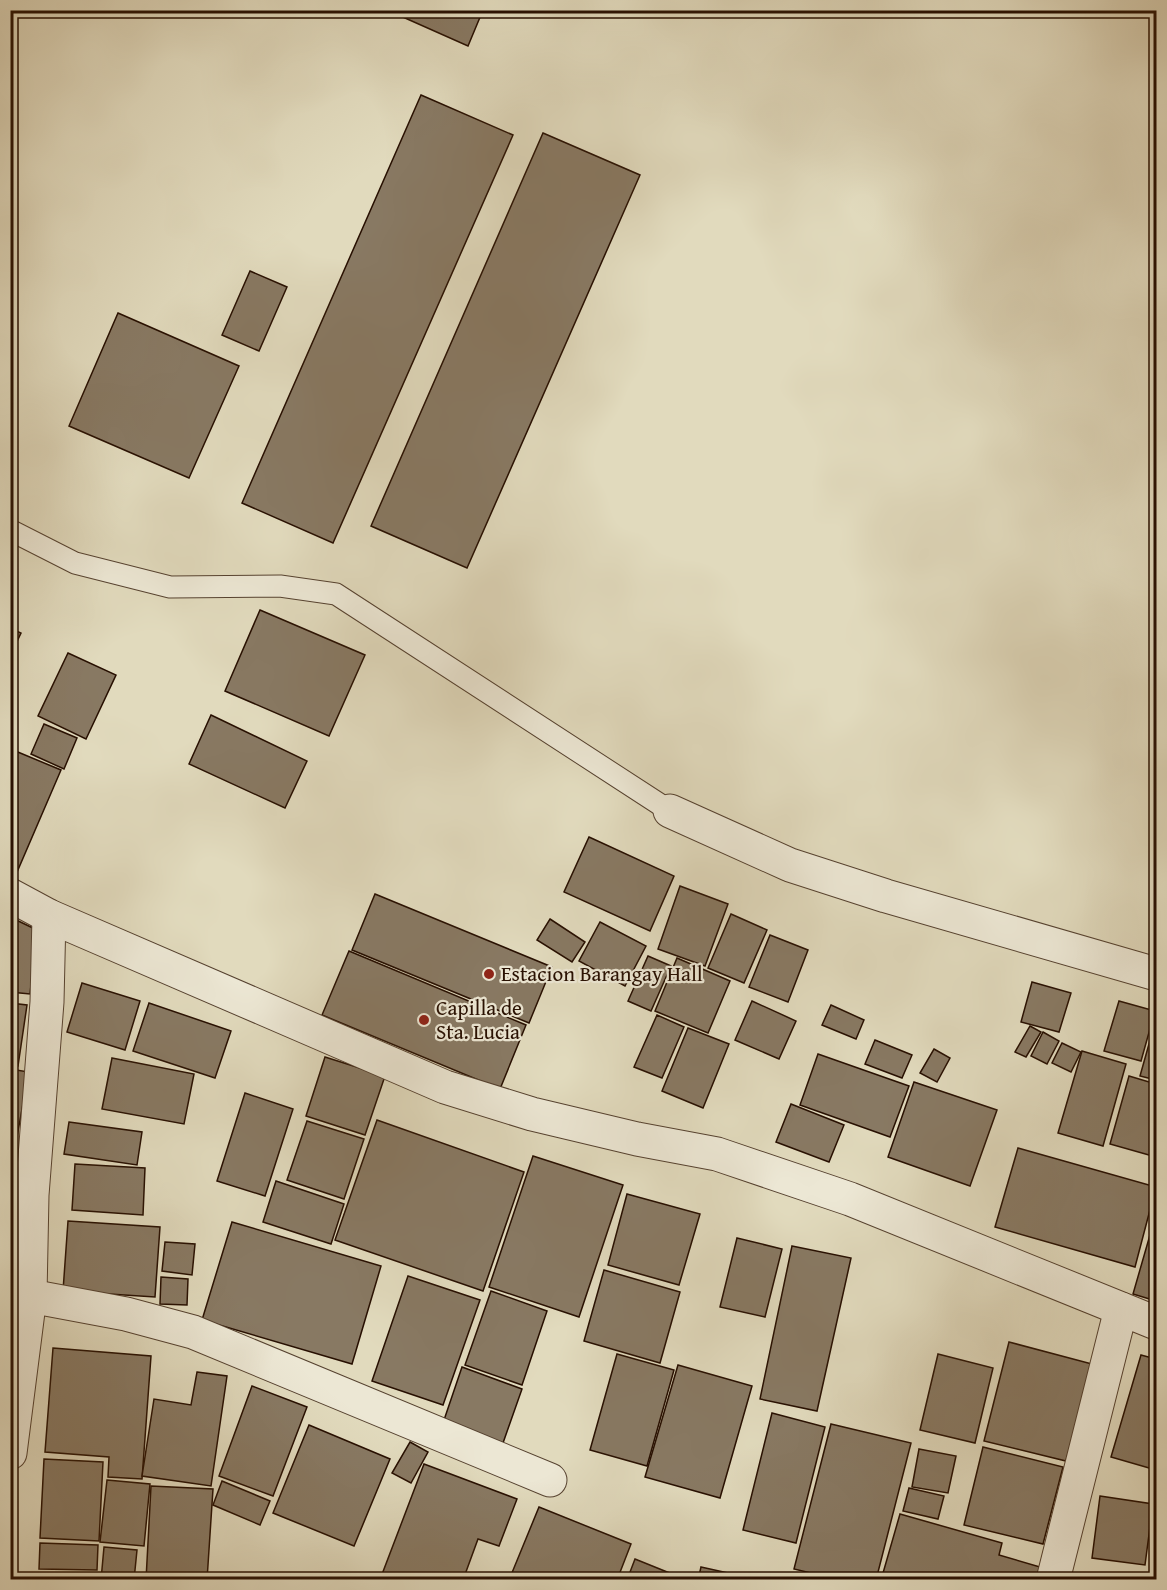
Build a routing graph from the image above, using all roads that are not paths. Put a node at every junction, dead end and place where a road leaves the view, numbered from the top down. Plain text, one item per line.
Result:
1 (10, 530) edge
2 (670, 811) joint
3 (10, 895) edge
4 (49, 916) junction
5 (1156, 974) edge
6 (30, 1296) junction
7 (1121, 1308) junction
8 (1156, 1323) edge
9 (10, 1453) edge
10 (550, 1480) dead end
11 (1053, 1580) edge

1 - 2 lane
2 - 5 street
3 - 4 street
4 - 6 street
4 - 7 street
6 - 9 street
6 - 10 street
7 - 8 street
7 - 11 street

